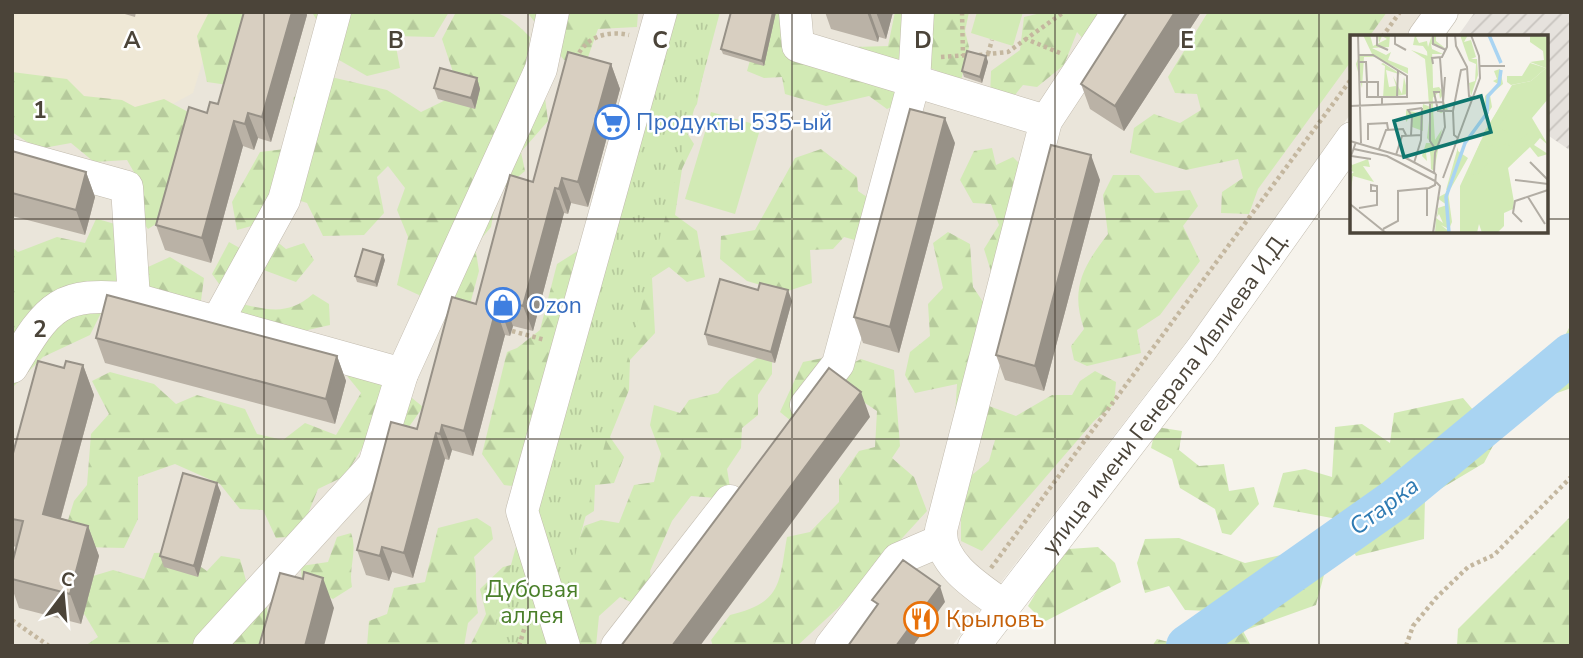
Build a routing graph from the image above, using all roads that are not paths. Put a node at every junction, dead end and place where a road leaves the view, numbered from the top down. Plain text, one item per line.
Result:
1 (335, 12) edge
2 (553, 12) edge
3 (795, 12) edge
4 (918, 12) edge
5 (1118, 12) edge
6 (1441, 12) edge
7 (657, 26) edge
8 (1425, 35) edge
9 (914, 82) junction
10 (1046, 121) junction
11 (1350, 141) edge
12 (12, 155) edge
13 (134, 299) junction
14 (218, 323) junction
15 (12, 367) edge
16 (402, 374) junction
17 (787, 429) edge
18 (744, 484) edge
19 (940, 541) junction
20 (1004, 607) junction
21 (209, 646) edge
22 (564, 646) edge
23 (617, 646) edge
24 (831, 646) edge
25 (974, 646) edge

1 - 14 street
2 - 16 street
3 - 9 street
4 - 9 street
5 - 10 street
6 - 8 street
7 - 22 street
9 - 10 street
9 - 17 street
10 - 19 street
11 - 20 street, улица имени Генерала Ивлиева И.Д.
12 - 13 street
13 - 14 street
13 - 15 street
14 - 16 street
16 - 21 street
18 - 23 street
19 - 20 street
19 - 24 street
20 - 25 street, улица имени Генерала Ивлиева И.Д.

